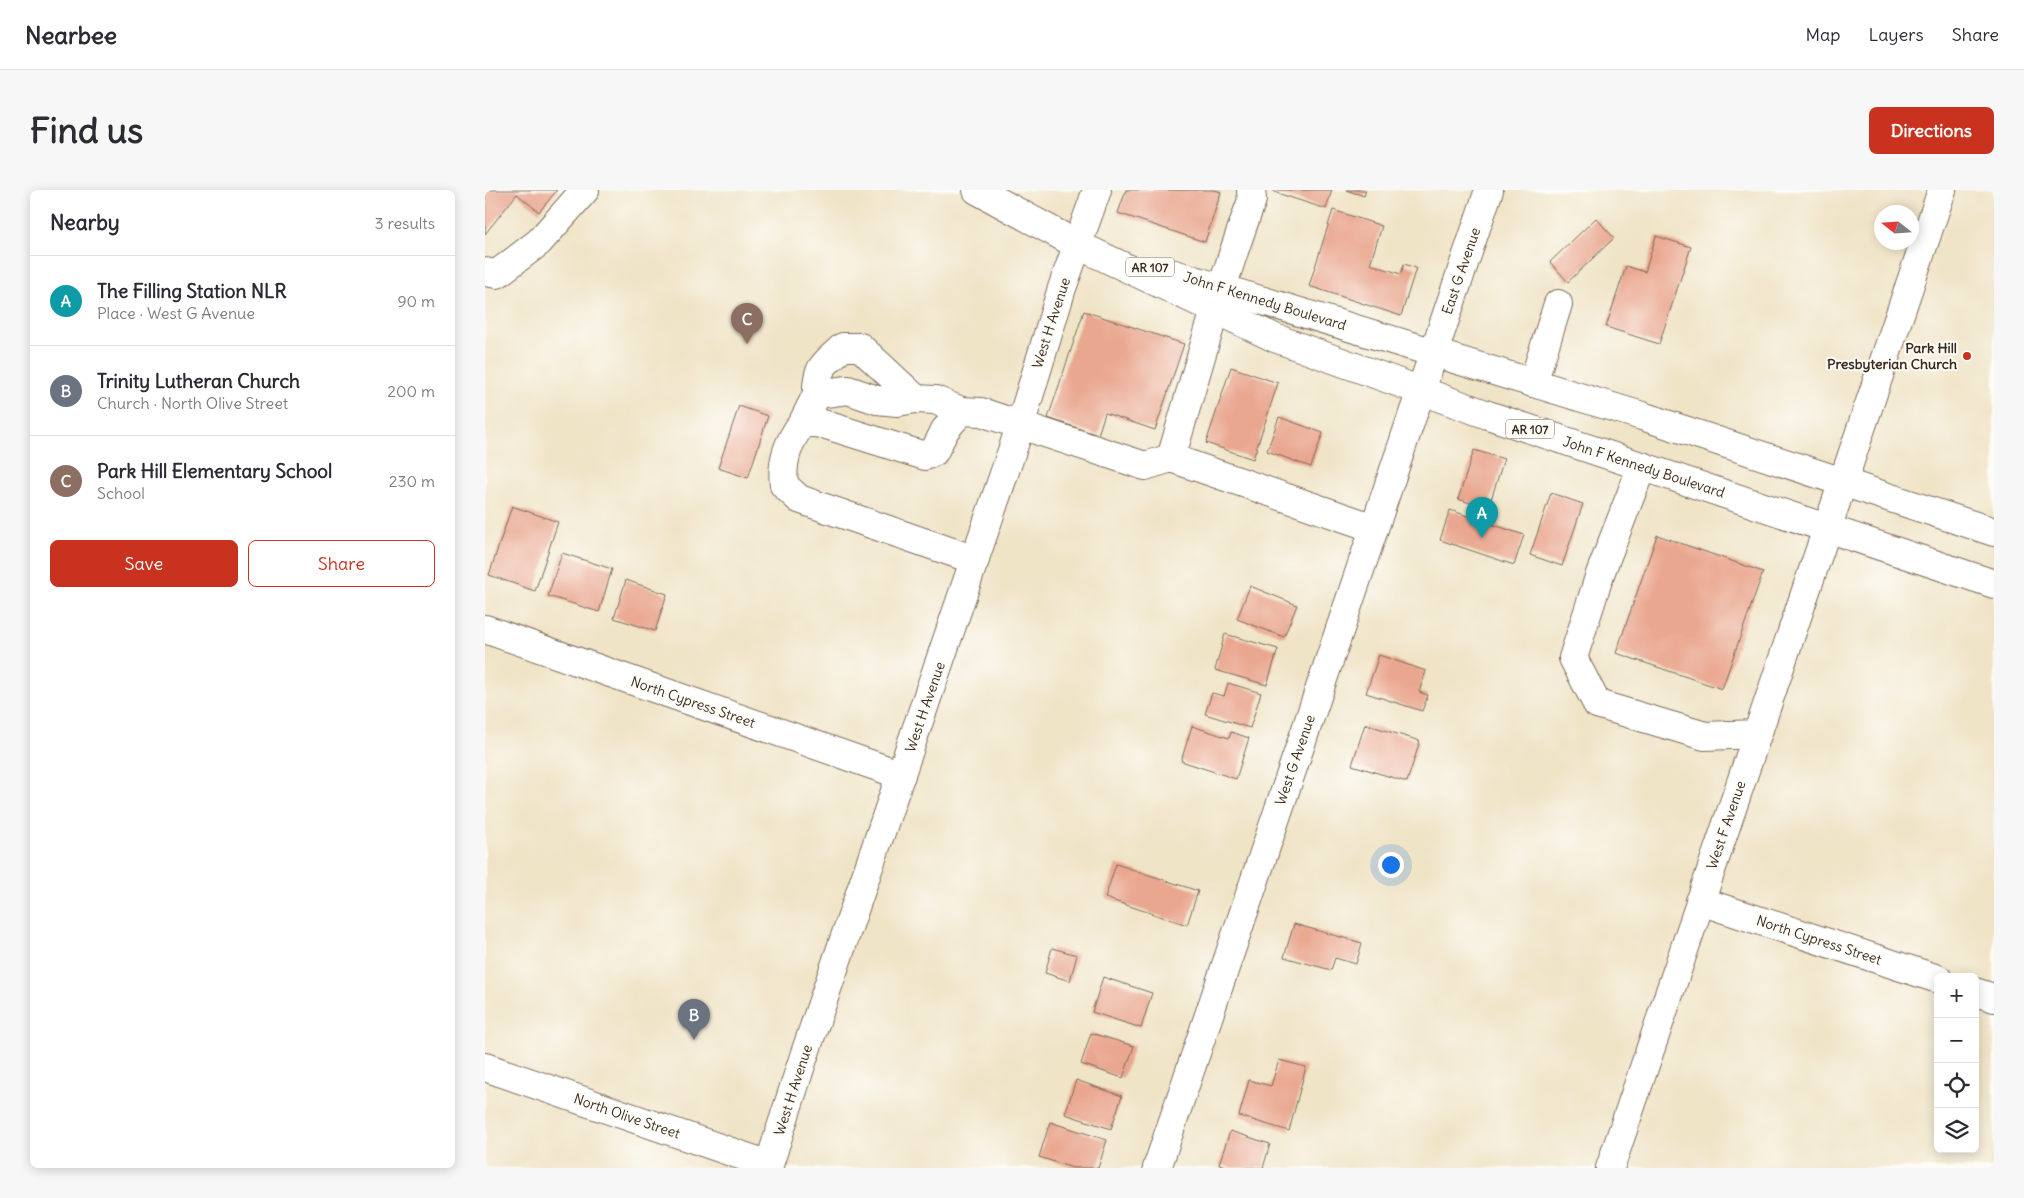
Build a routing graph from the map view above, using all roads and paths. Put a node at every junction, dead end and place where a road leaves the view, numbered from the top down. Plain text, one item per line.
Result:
1 (585, 190) edge
2 (977, 190) edge
3 (1097, 190) edge
4 (1251, 190) edge
5 (1489, 190) edge
6 (1943, 190) edge
7 (1078, 245) junction
8 (485, 272) edge
9 (1220, 299) junction
10 (1558, 304) dead end
11 (1433, 352) junction
12 (1533, 383) junction
13 (1421, 390) junction
14 (817, 394) junction
15 (916, 399) junction
16 (961, 411) junction
17 (803, 422) junction
18 (1020, 426) junction
19 (1171, 458) junction
20 (1642, 466) junction
21 (1843, 482) junction
22 (1374, 528) junction
23 (1828, 528) junction
24 (1994, 532) edge
25 (975, 560) junction
26 (1994, 584) edge
27 (485, 629) edge
28 (1757, 734) junction
29 (901, 774) junction
30 (1700, 901) junction
31 (1934, 978) edge
32 (1979, 993) edge
33 (1994, 998) edge
34 (485, 1067) edge
35 (769, 1167) edge
36 (1157, 1168) edge
37 (1610, 1168) edge

1 - 8 street
2 - 7 street, John F Kennedy Boulevard / AR 107
3 - 7 street, West H Avenue
4 - 9 street
5 - 11 street, East G Avenue
6 - 21 street, West F Avenue
7 - 9 street, John F Kennedy Boulevard / AR 107
7 - 18 street, West H Avenue
9 - 11 street, John F Kennedy Boulevard / AR 107
9 - 13 street, John F Kennedy Boulevard / AR 107
9 - 19 street
10 - 12 street
11 - 12 street, John F Kennedy Boulevard / AR 107
11 - 13 street, West G Avenue
12 - 21 street, John F Kennedy Boulevard / AR 107
13 - 20 street, John F Kennedy Boulevard / AR 107
13 - 22 street, West G Avenue
14 - 15 street
14 - 15 street
14 - 17 street
15 - 16 street
16 - 17 street
16 - 18 street
17 - 25 street
18 - 19 street
18 - 25 street, West H Avenue
19 - 22 street
20 - 23 street, John F Kennedy Boulevard / AR 107
20 - 28 street
21 - 23 street, West F Avenue
21 - 24 street, John F Kennedy Boulevard / AR 107
22 - 36 street, West G Avenue
23 - 26 street, John F Kennedy Boulevard / AR 107
23 - 28 street, West F Avenue
25 - 29 street, West H Avenue
27 - 29 street, North Cypress Street
28 - 30 street, West F Avenue
29 - 35 street, West H Avenue
30 - 31 street, North Cypress Street
30 - 37 street, West F Avenue
32 - 33 street
34 - 35 street, North Olive Street

